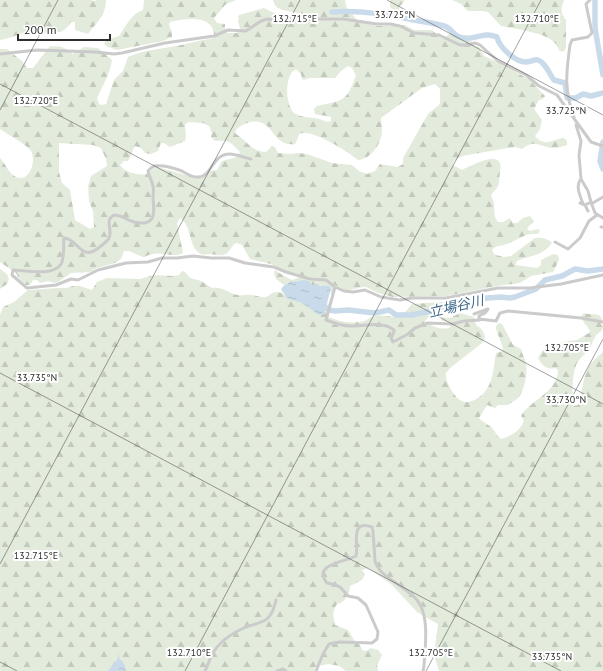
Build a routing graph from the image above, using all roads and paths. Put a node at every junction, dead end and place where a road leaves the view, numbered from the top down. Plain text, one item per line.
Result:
1 (589, 1) edge
2 (0, 54) edge
3 (575, 121) junction
4 (603, 146) edge
5 (251, 159) dead end
6 (581, 179) junction
7 (603, 198) edge
8 (591, 203) junction
9 (582, 204) junction
10 (588, 211) dead end
11 (597, 215) junction
12 (603, 218) edge
13 (583, 232) junction
14 (586, 238) dead end
15 (555, 242) dead end
16 (603, 275) edge
17 (335, 287) junction
18 (474, 314) dead end
19 (480, 320) junction
20 (603, 322) edge
21 (276, 600) dead end
22 (206, 671) edge
23 (277, 671) edge
24 (286, 671) edge
25 (316, 671) edge
26 (423, 671) edge

1 - 3 street
2 - 3 street
3 - 4 street
3 - 6 street
5 - 17 street
6 - 8 street
6 - 9 street
7 - 8 street
8 - 9 street
8 - 11 street
9 - 10 street
11 - 12 street
11 - 13 street
13 - 14 street
13 - 15 street
16 - 17 street
17 - 19 street
18 - 19 street
19 - 20 street
21 - 22 street
23 - 24 street
25 - 26 street

